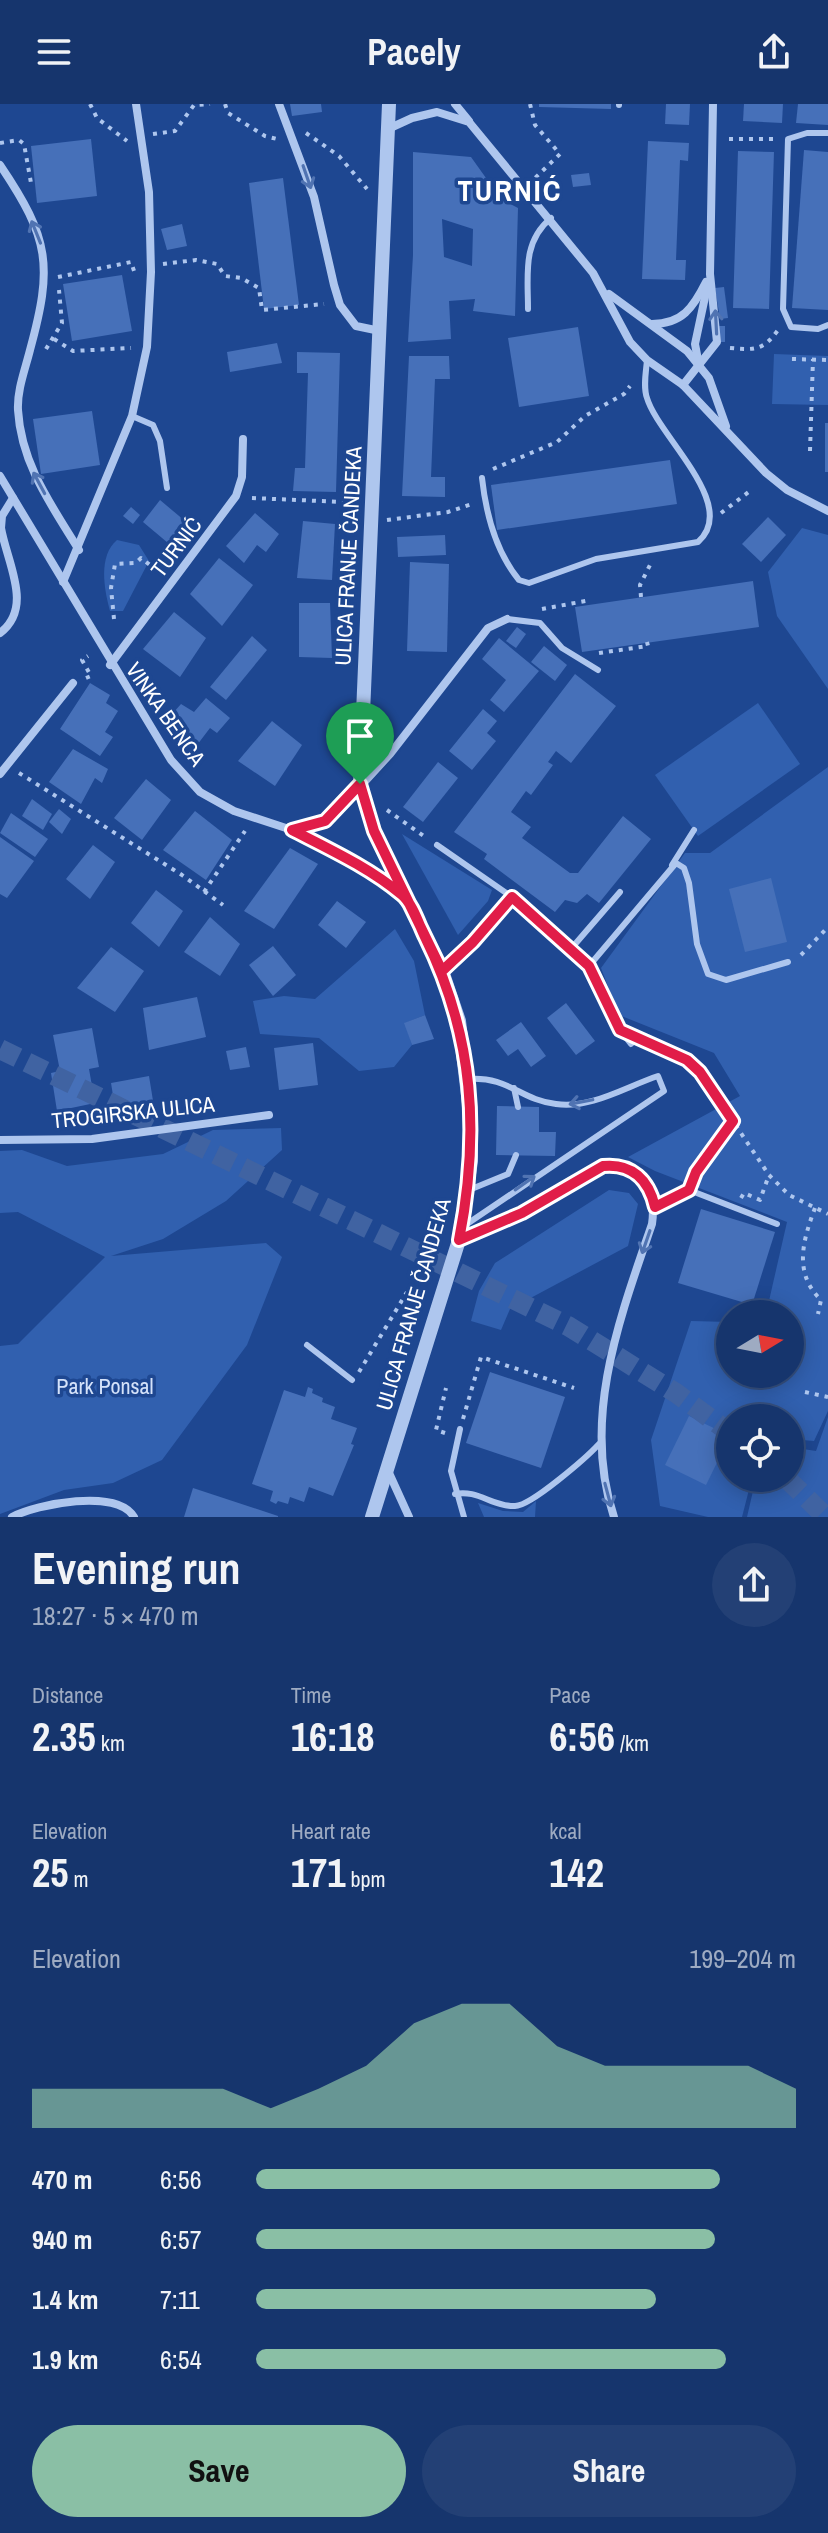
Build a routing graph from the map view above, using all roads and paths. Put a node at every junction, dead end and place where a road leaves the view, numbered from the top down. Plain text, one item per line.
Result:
1 (90, 104) edge
2 (136, 104) edge
3 (210, 104) edge
4 (225, 104) edge
5 (279, 104) edge
6 (389, 104) edge
7 (455, 104) edge
8 (530, 104) edge
9 (713, 104) edge
10 (469, 122) junction
11 (388, 129) junction
12 (304, 133) dead end
13 (828, 133) edge
14 (155, 134) dead end
15 (265, 136) dead end
16 (729, 139) dead end
17 (764, 140) dead end
18 (0, 143) edge
19 (144, 147) junction
20 (0, 165) edge
21 (535, 178) dead end
22 (31, 189) dead end
23 (369, 191) dead end
24 (551, 218) junction
25 (162, 264) dead end
26 (710, 274) junction
27 (143, 275) dead end
28 (63, 277) dead end
29 (607, 292) junction
30 (326, 304) dead end
31 (528, 309) dead end
32 (786, 320) junction
33 (651, 324) junction
34 (828, 325) edge
35 (380, 331) junction
36 (54, 339) dead end
37 (135, 348) dead end
38 (734, 348) dead end
39 (792, 359) dead end
40 (813, 359) junction
41 (647, 360) junction
42 (828, 360) edge
43 (698, 363) junction
44 (634, 381) dead end
45 (683, 385) junction
46 (132, 416) junction
47 (728, 430) junction
48 (243, 439) dead end
49 (810, 451) dead end
50 (499, 465) dead end
51 (0, 476) edge
52 (482, 478) dead end
53 (167, 488) dead end
54 (750, 491) dead end
55 (13, 498) junction
56 (250, 498) dead end
57 (343, 502) dead end
58 (467, 506) dead end
59 (828, 511) edge
60 (724, 513) dead end
61 (389, 520) dead end
62 (79, 550) junction
63 (155, 569) dead end
64 (63, 582) junction
65 (640, 585) dead end
66 (641, 597) dead end
67 (591, 600) dead end
68 (114, 619) dead end
69 (507, 619) joint
70 (532, 619) junction
71 (0, 633) edge
72 (647, 642) dead end
73 (88, 656) dead end
74 (573, 656) junction
75 (110, 665) junction
76 (598, 670) dead end
77 (91, 676) dead end
78 (73, 683) dead end
79 (7, 765) junction
80 (0, 774) edge
81 (360, 784) junction
82 (385, 808) dead end
83 (292, 830) junction
84 (694, 830) dead end
85 (245, 831) dead end
86 (437, 845) joint
87 (671, 868) junction
88 (204, 892) junction
89 (620, 892) dead end
90 (405, 897) junction
91 (512, 897) junction
92 (223, 905) dead end
93 (828, 927) edge
94 (570, 950) junction
95 (788, 962) joint
96 (589, 966) junction
97 (442, 971) junction
98 (620, 1030) junction
99 (631, 1044) dead end
100 (468, 1079) junction
101 (514, 1088) junction
102 (518, 1107) dead end
103 (269, 1115) dead end
104 (733, 1121) junction
105 (0, 1140) edge
106 (516, 1155) dead end
107 (769, 1175) junction
108 (469, 1190) junction
109 (689, 1190) junction
110 (655, 1207) junction
111 (815, 1208) junction
112 (737, 1209) junction
113 (828, 1214) edge
114 (777, 1224) dead end
115 (460, 1234) junction
116 (421, 1297) dead end
117 (818, 1314) dead end
118 (307, 1345) dead end
119 (352, 1380) joint
120 (446, 1388) dead end
121 (574, 1388) dead end
122 (805, 1392) dead end
123 (828, 1397) edge
124 (460, 1429) joint
125 (599, 1444) junction
126 (445, 1445) dead end
127 (388, 1468) junction
128 (455, 1494) junction
129 (132, 1514) edge
130 (12, 1517) edge
131 (372, 1517) edge
132 (409, 1517) edge
133 (464, 1517) edge
134 (614, 1517) edge

1 - 19 path
2 - 19 street
3 - 14 path
4 - 15 path
5 -> 35 street
6 - 11 street, ULICA FRANJE ČANDEKA
7 - 10 street
8 - 21 path
9 - 26 street
10 - 11 street
10 - 24 street
11 - 35 street, ULICA FRANJE ČANDEKA
12 - 23 path
13 - 32 lane
16 - 17 path
18 - 22 path
19 - 46 street
62 -> 20 street
24 - 29 street
24 - 31 lane
25 - 30 path
26 - 33 street
26 - 43 street
43 -> 26 street
27 - 28 path
29 - 33 street
29 - 41 street
32 - 34 lane
32 - 38 path
33 - 43 street
35 - 81 street, ULICA FRANJE ČANDEKA
36 - 37 path
39 - 40 path
40 - 42 path
40 - 49 path
41 - 45 street
41 - 52 lane
43 - 45 street
43 - 47 street
44 - 50 path
45 - 47 street
46 - 53 lane
46 - 62 street
47 - 59 street
48 - 75 street, TURNIĆ
51 - 55 street, VINKA BENCA
54 - 60 path
55 - 64 street, VINKA BENCA
55 - 71 street
56 - 57 path
58 - 61 path
62 - 64 street
63 - 68 path
64 - 75 street, VINKA BENCA
65 - 66 path
67 - 70 path
69 - 70 lane
69 - 81 street
70 - 74 lane
72 - 74 path
73 - 77 path
74 - 76 lane
75 - 83 street, VINKA BENCA
78 - 79 street
79 - 80 street
79 - 88 path
81 - 83 street
81 - 90 street, ULICA FRANJE ČANDEKA
82 - 86 path
83 - 90 street, VINKA BENCA
84 - 87 lane
85 - 88 path
86 - 91 lane
87 - 95 lane
87 - 96 lane
88 - 92 path
89 - 94 lane
90 - 97 street, ULICA FRANJE ČANDEKA
91 - 94 lane
91 - 97 lane
93 - 95 path
94 - 96 lane
96 - 98 lane
97 - 100 street, ULICA FRANJE ČANDEKA
98 - 99 lane
98 - 104 path
100 - 101 lane
100 - 108 street, ULICA FRANJE ČANDEKA
101 - 102 lane
115 -> 101 lane
103 - 105 street, TROGIRSKA ULICA
104 - 107 path
104 - 109 path
106 - 108 lane
107 - 111 path
107 - 112 path
108 - 115 street, ULICA FRANJE ČANDEKA
109 - 110 lane
109 - 112 lane
110 - 115 street
110 -> 125 street
111 - 113 path
111 - 117 path
112 - 114 lane
115 - 127 street, ULICA FRANJE ČANDEKA
116 - 119 path
118 - 119 lane
120 - 126 path
121 - 124 path
122 - 123 path
124 - 128 lane
125 - 128 lane
125 -> 134 street
127 - 131 street, ULICA FRANJE ČANDEKA
127 - 132 street
128 - 133 lane
129 - 130 street

